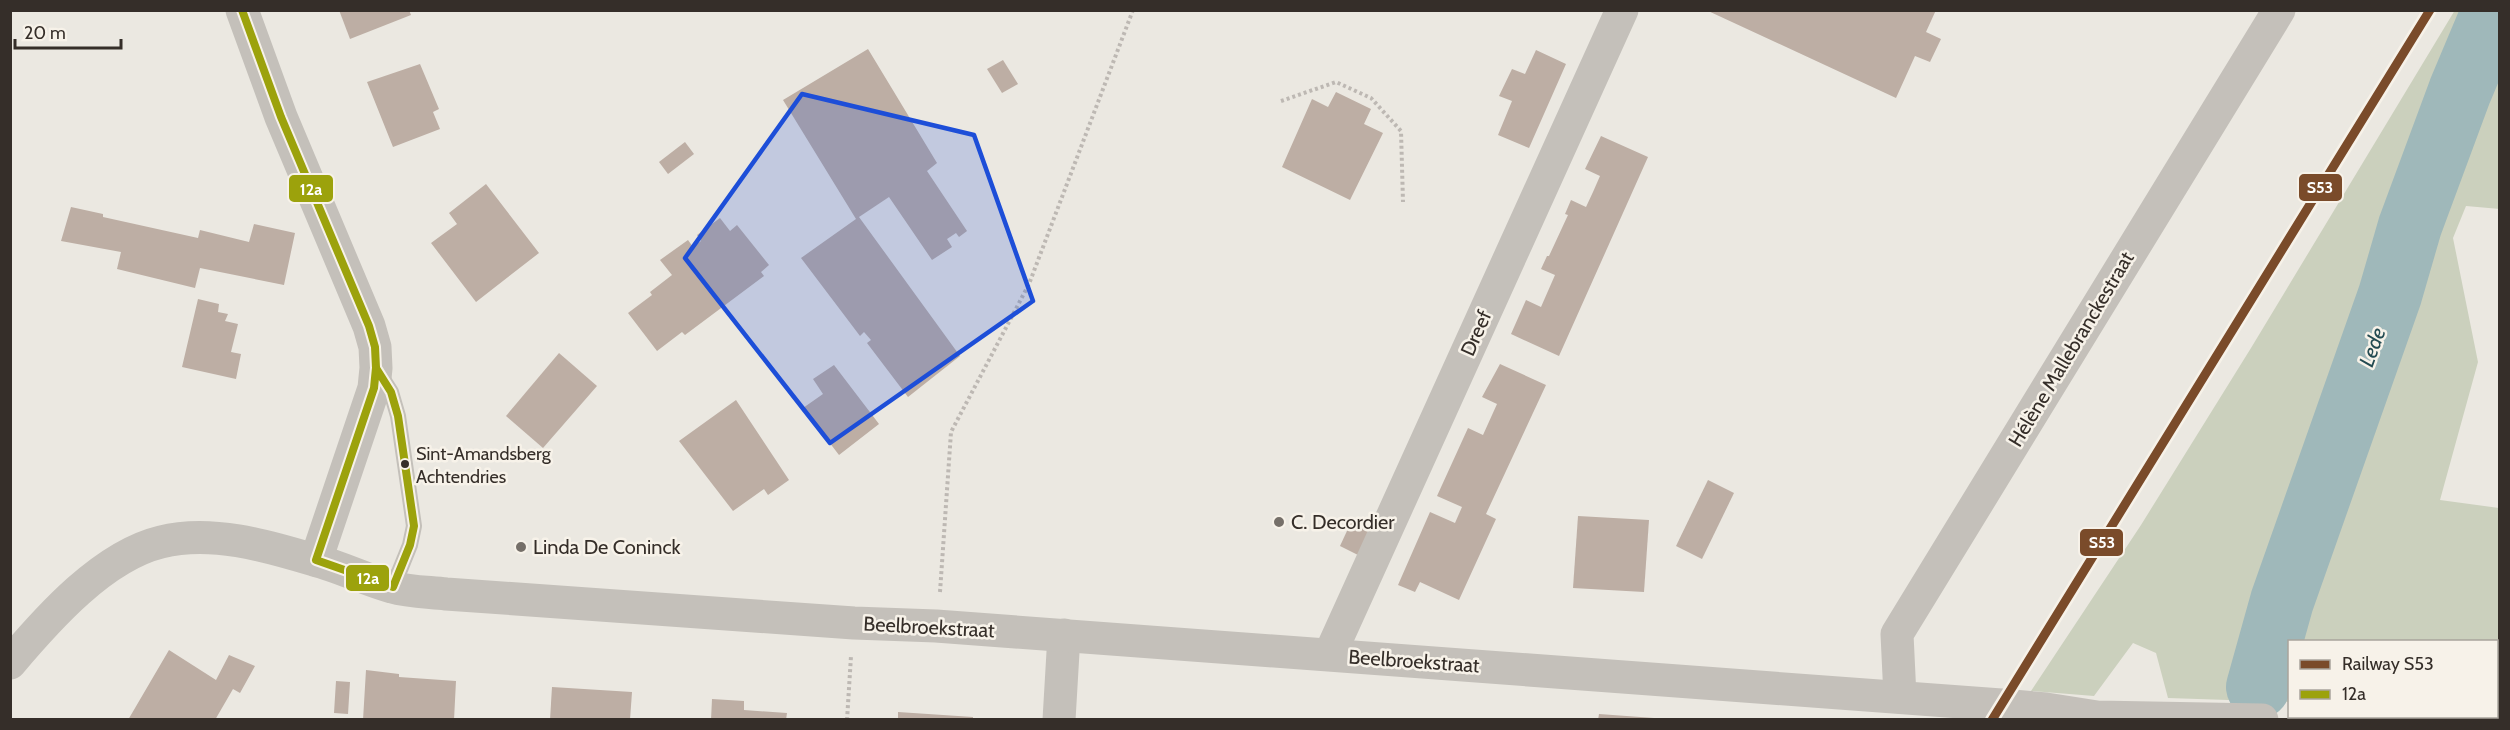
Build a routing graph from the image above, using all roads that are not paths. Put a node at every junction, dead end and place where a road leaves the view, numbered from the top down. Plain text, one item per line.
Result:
1 (242, 10) edge
2 (1622, 10) edge
3 (2279, 10) edge
4 (376, 368) junction
5 (316, 560) junction
6 (393, 587) junction
7 (1064, 635) junction
8 (1330, 654) junction
9 (10, 663) edge
10 (1900, 698) junction
11 (2097, 718) edge
12 (2253, 719) edge
13 (1059, 720) edge

1 - 4 street
2 - 8 street, Dreef
3 - 10 street, Hélène Mallebranckestraat
4 - 5 street
4 - 6 lane
5 - 6 street, Beelbroekstraat
5 - 9 street, Beelbroekstraat
6 - 7 street, Beelbroekstraat
7 - 8 street, Beelbroekstraat
7 - 13 street
8 - 10 street, Beelbroekstraat
10 - 11 street, Beelbroekstraat
11 - 12 street

